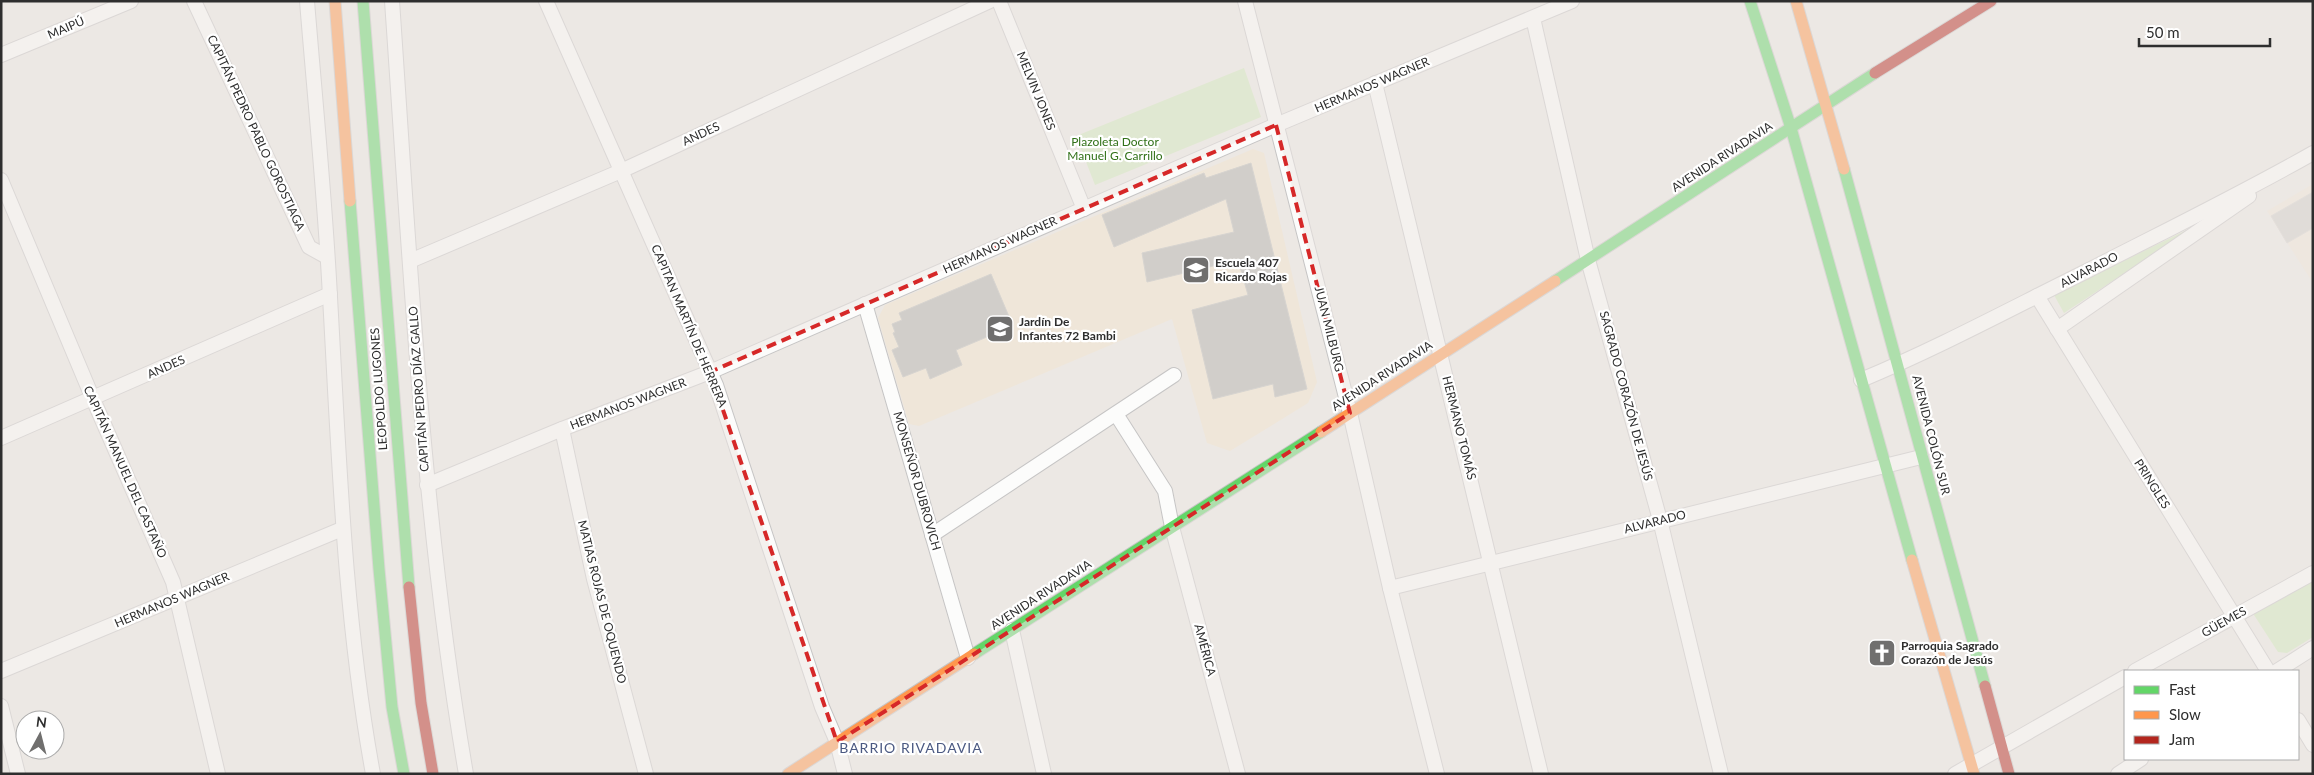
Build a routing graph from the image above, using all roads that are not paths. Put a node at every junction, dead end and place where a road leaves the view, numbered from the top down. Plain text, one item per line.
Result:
1 (131, 1) edge
2 (194, 1) edge
3 (307, 1) edge
4 (335, 1) edge
5 (363, 1) edge
6 (392, 1) edge
7 (546, 1) edge
8 (990, 1) edge
9 (999, 1) edge
10 (1245, 1) edge
11 (1572, 1) edge
12 (1750, 1) edge
13 (1796, 1) edge
14 (1991, 1) edge
15 (1533, 18) junction
16 (1, 55) edge
17 (1374, 84) junction
18 (1825, 104) junction
19 (1276, 124) junction
20 (1791, 128) junction
21 (2313, 153) edge
22 (621, 171) junction
23 (1, 180) edge
24 (2265, 180) junction
25 (1084, 209) junction
26 (327, 257) junction
27 (1588, 260) junction
28 (410, 261) junction
29 (330, 294) junction
30 (2037, 296) junction
31 (865, 304) junction
32 (2057, 329) junction
33 (1441, 355) junction
34 (1899, 364) junction
35 (710, 372) junction
36 (1174, 375) dead end
37 (1861, 380) junction
38 (93, 399) junction
39 (1350, 413) junction
40 (1116, 414) junction
41 (562, 429) junction
42 (1, 438) edge
43 (1921, 456) junction
44 (1885, 466) junction
45 (426, 485) junction
46 (1660, 520) junction
47 (1172, 527) junction
48 (342, 529) junction
49 (932, 535) junction
50 (1492, 562) junction
51 (2313, 573) edge
52 (1390, 588) junction
53 (177, 598) junction
54 (2234, 616) junction
55 (1012, 630) junction
56 (2313, 648) edge
57 (968, 658) junction
58 (2137, 670) edge
59 (2267, 670) edge
60 (2278, 670) edge
61 (1, 671) edge
62 (2124, 678) edge
63 (1, 706) edge
64 (2299, 722) edge
65 (837, 742) junction
66 (2313, 745) edge
67 (2001, 746) junction
68 (2139, 760) edge
69 (1972, 769) edge
70 (18, 774) edge
71 (218, 774) edge
72 (373, 774) edge
73 (404, 774) edge
74 (433, 774) edge
75 (466, 774) edge
76 (646, 774) edge
77 (788, 774) edge
78 (845, 774) edge
79 (1044, 774) edge
80 (1238, 774) edge
81 (1437, 774) edge
82 (1541, 774) edge
83 (1721, 774) edge
84 (1955, 774) edge
85 (2009, 774) edge
86 (2118, 774) edge

1 - 16 street, MAIPÚ
2 - 26 street, CAPITÁN PEDRO PABLO GOROSTIAGA
3 - 26 street
4 - 73 main road, LEOPOLDO LUGONES
5 - 74 main road, LEOPOLDO LUGONES
6 - 28 street, CAPITÁN PEDRO DÍAZ GALLO
7 - 22 street, CAPITAN MARTÍN DE HERRERA
8 - 22 street, ANDES
9 - 25 street, MELVIN JONES
10 - 19 street, JUAN MILBURG
11 - 15 street, HERMANOS WAGNER
12 - 20 main road
13 - 18 main road, AVENIDA COLÓN SUR
14 - 18 main road, AVENIDA RIVADAVIA
15 - 17 street, HERMANOS WAGNER
15 - 27 street, SAGRADO CORAZÓN DE JESÚS
17 - 19 street, HERMANOS WAGNER
17 - 33 street, HERMANO TOMÁS
18 - 20 main road, AVENIDA RIVADAVIA
18 - 34 main road, AVENIDA COLÓN SUR
19 - 25 street, HERMANOS WAGNER
19 - 39 street, JUAN MILBURG
20 - 27 main road, AVENIDA RIVADAVIA
20 - 37 main road
21 - 24 street, ALVARADO
22 - 28 street, ANDES
22 - 35 street, CAPITAN MARTÍN DE HERRERA
23 - 38 street, CAPITÁN MANUEL DEL CASTAÑO
24 - 30 street, ALVARADO
24 - 32 street
25 - 31 street, HERMANOS WAGNER
26 - 29 street
27 - 33 main road, AVENIDA RIVADAVIA
27 - 46 street, SAGRADO CORAZÓN DE JESÚS
28 - 45 street, CAPITÁN PEDRO DÍAZ GALLO
29 - 38 street, ANDES
29 - 48 street
30 - 32 street, PRINGLES
30 - 34 street, ALVARADO
31 - 35 street, HERMANOS WAGNER
31 - 49 street, MONSEÑOR DUBROVICH
32 - 54 street, PRINGLES
33 - 39 main road, AVENIDA RIVADAVIA
33 - 50 street, HERMANO TOMÁS
34 - 37 street, ALVARADO
34 - 43 main road, AVENIDA COLÓN SUR
35 - 41 street, HERMANOS WAGNER
35 - 65 street, CAPITAN MARTÍN DE HERRERA
36 - 40 street
37 - 44 main road
38 - 42 street, ANDES
38 - 53 street, CAPITÁN MANUEL DEL CASTAÑO
39 - 47 main road, AVENIDA RIVADAVIA
39 - 52 street, JUAN MILBURG
40 - 47 street
40 - 49 street
41 - 45 street, HERMANOS WAGNER
41 - 76 street, MATIAS ROJAS DE OQUENDO
43 - 44 street, ALVARADO
43 - 67 main road, AVENIDA COLÓN SUR
44 - 46 street, ALVARADO
44 - 69 main road
45 - 75 street, CAPITÁN PEDRO DÍAZ GALLO
46 - 50 street, ALVARADO
46 - 83 street, SAGRADO CORAZÓN DE JESÚS
47 - 55 main road, AVENIDA RIVADAVIA
47 - 80 street, AMÉRICA
48 - 53 street, HERMANOS WAGNER
48 - 72 street
49 - 57 street, MONSEÑOR DUBROVICH
50 - 52 street, ALVARADO
50 - 82 street, HERMANO TOMÁS
51 - 54 street, GÜEMES
52 - 81 street, JUAN MILBURG
53 - 61 street, HERMANOS WAGNER
53 - 71 street, CAPITÁN MANUEL DEL CASTAÑO
54 - 58 street, GÜEMES
54 - 59 street, PRINGLES
55 - 57 main road, AVENIDA RIVADAVIA
55 - 79 street
56 - 60 street
57 - 65 main road, AVENIDA RIVADAVIA
62 - 67 street
63 - 70 street
64 - 66 street
65 - 77 main road, AVENIDA RIVADAVIA
65 - 78 street, CAPITAN MARTÍN DE HERRERA
67 - 69 street
67 - 85 main road, AVENIDA COLÓN SUR
68 - 86 street
69 - 84 street

